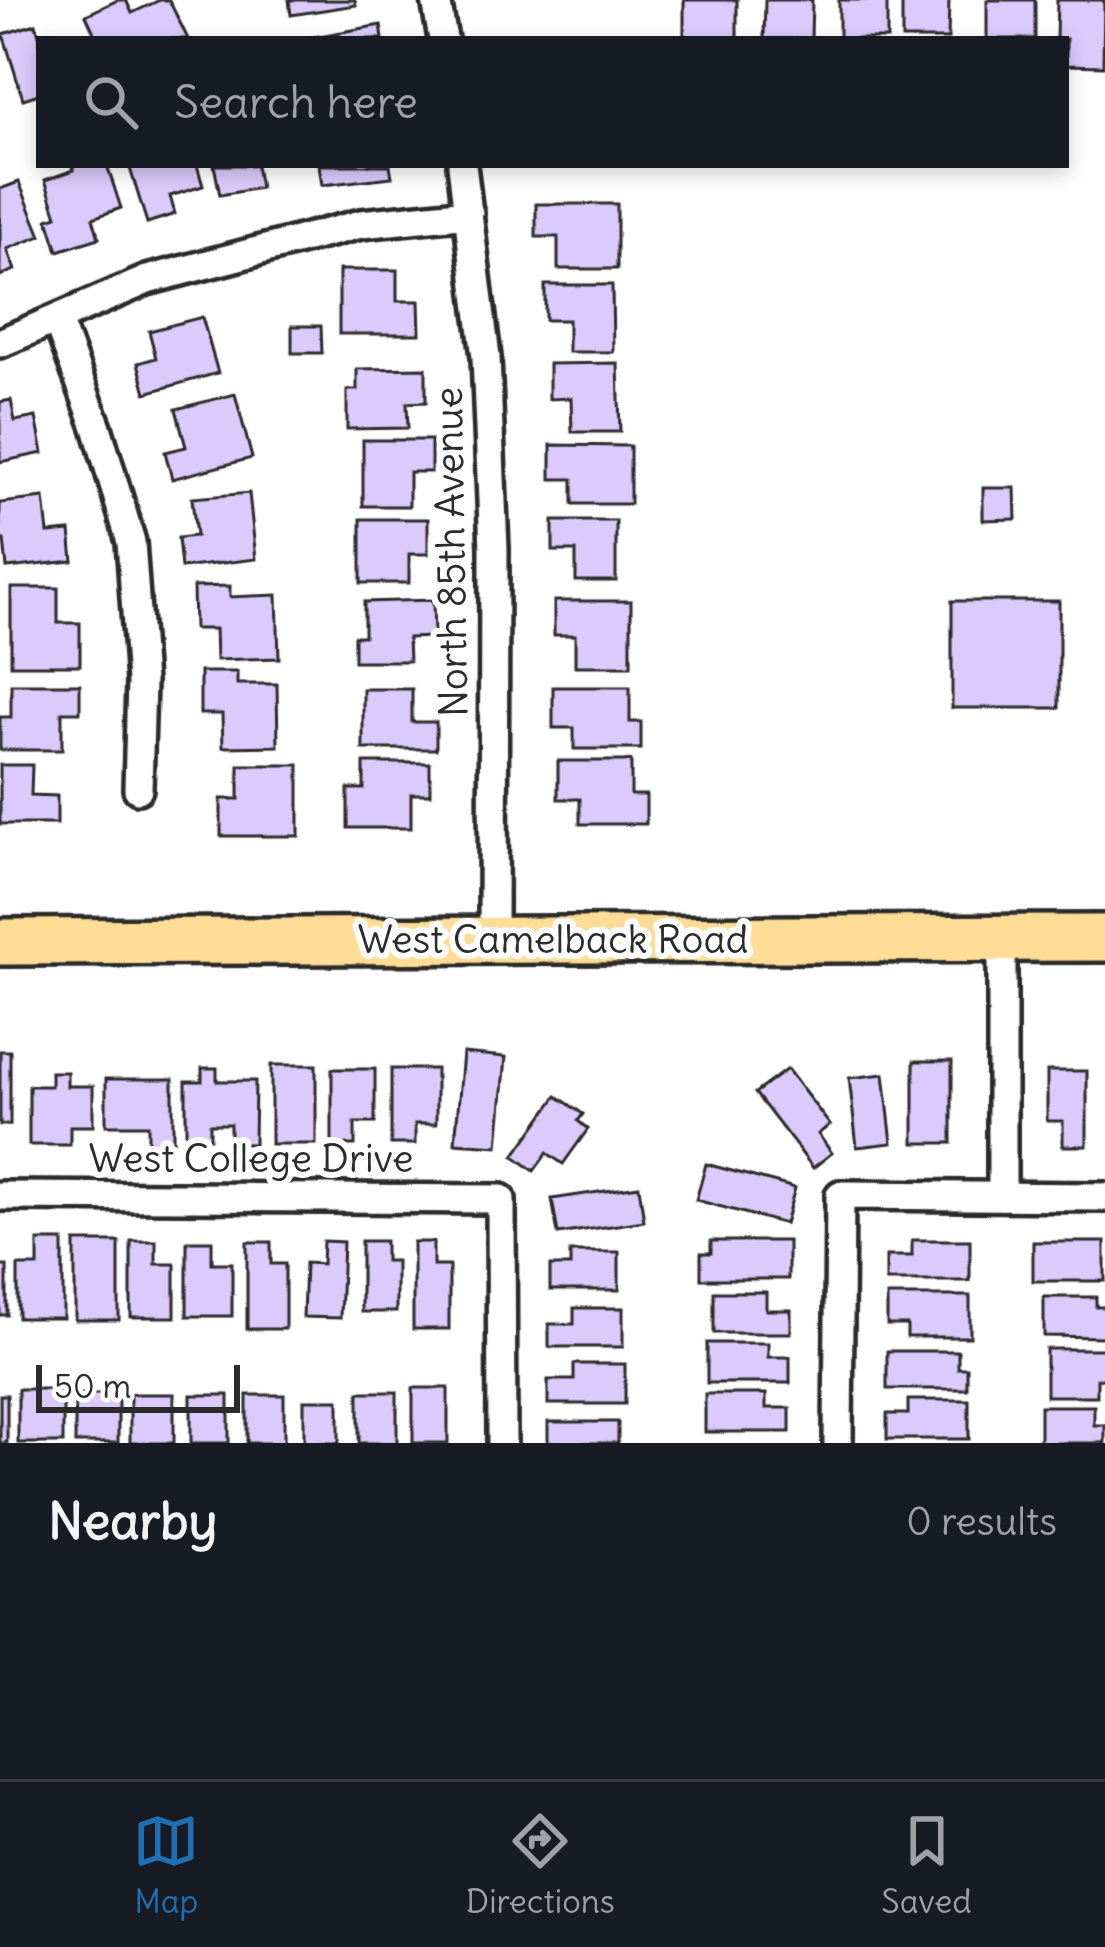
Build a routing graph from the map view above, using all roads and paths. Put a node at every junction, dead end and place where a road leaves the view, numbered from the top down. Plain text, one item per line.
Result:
1 (436, 0) edge
2 (442, 36) edge
3 (462, 168) edge
4 (469, 213) junction
5 (57, 320) junction
6 (0, 343) edge
7 (138, 789) dead end
8 (1002, 938) junction
9 (1105, 938) edge
10 (493, 940) junction
11 (0, 942) edge
12 (0, 1196) edge
13 (1003, 1196) junction
14 (1105, 1197) edge
15 (502, 1443) edge
16 (838, 1443) edge

1 - 2 street
3 - 4 street, North 85th Avenue
4 - 5 street
4 - 10 street, North 85th Avenue
5 - 6 street
5 - 7 street
8 - 9 main road, West Camelback Road
8 - 10 main road, West Camelback Road
8 - 13 street
10 - 11 main road, West Camelback Road
12 - 15 street, West College Drive
13 - 14 street
13 - 16 street

